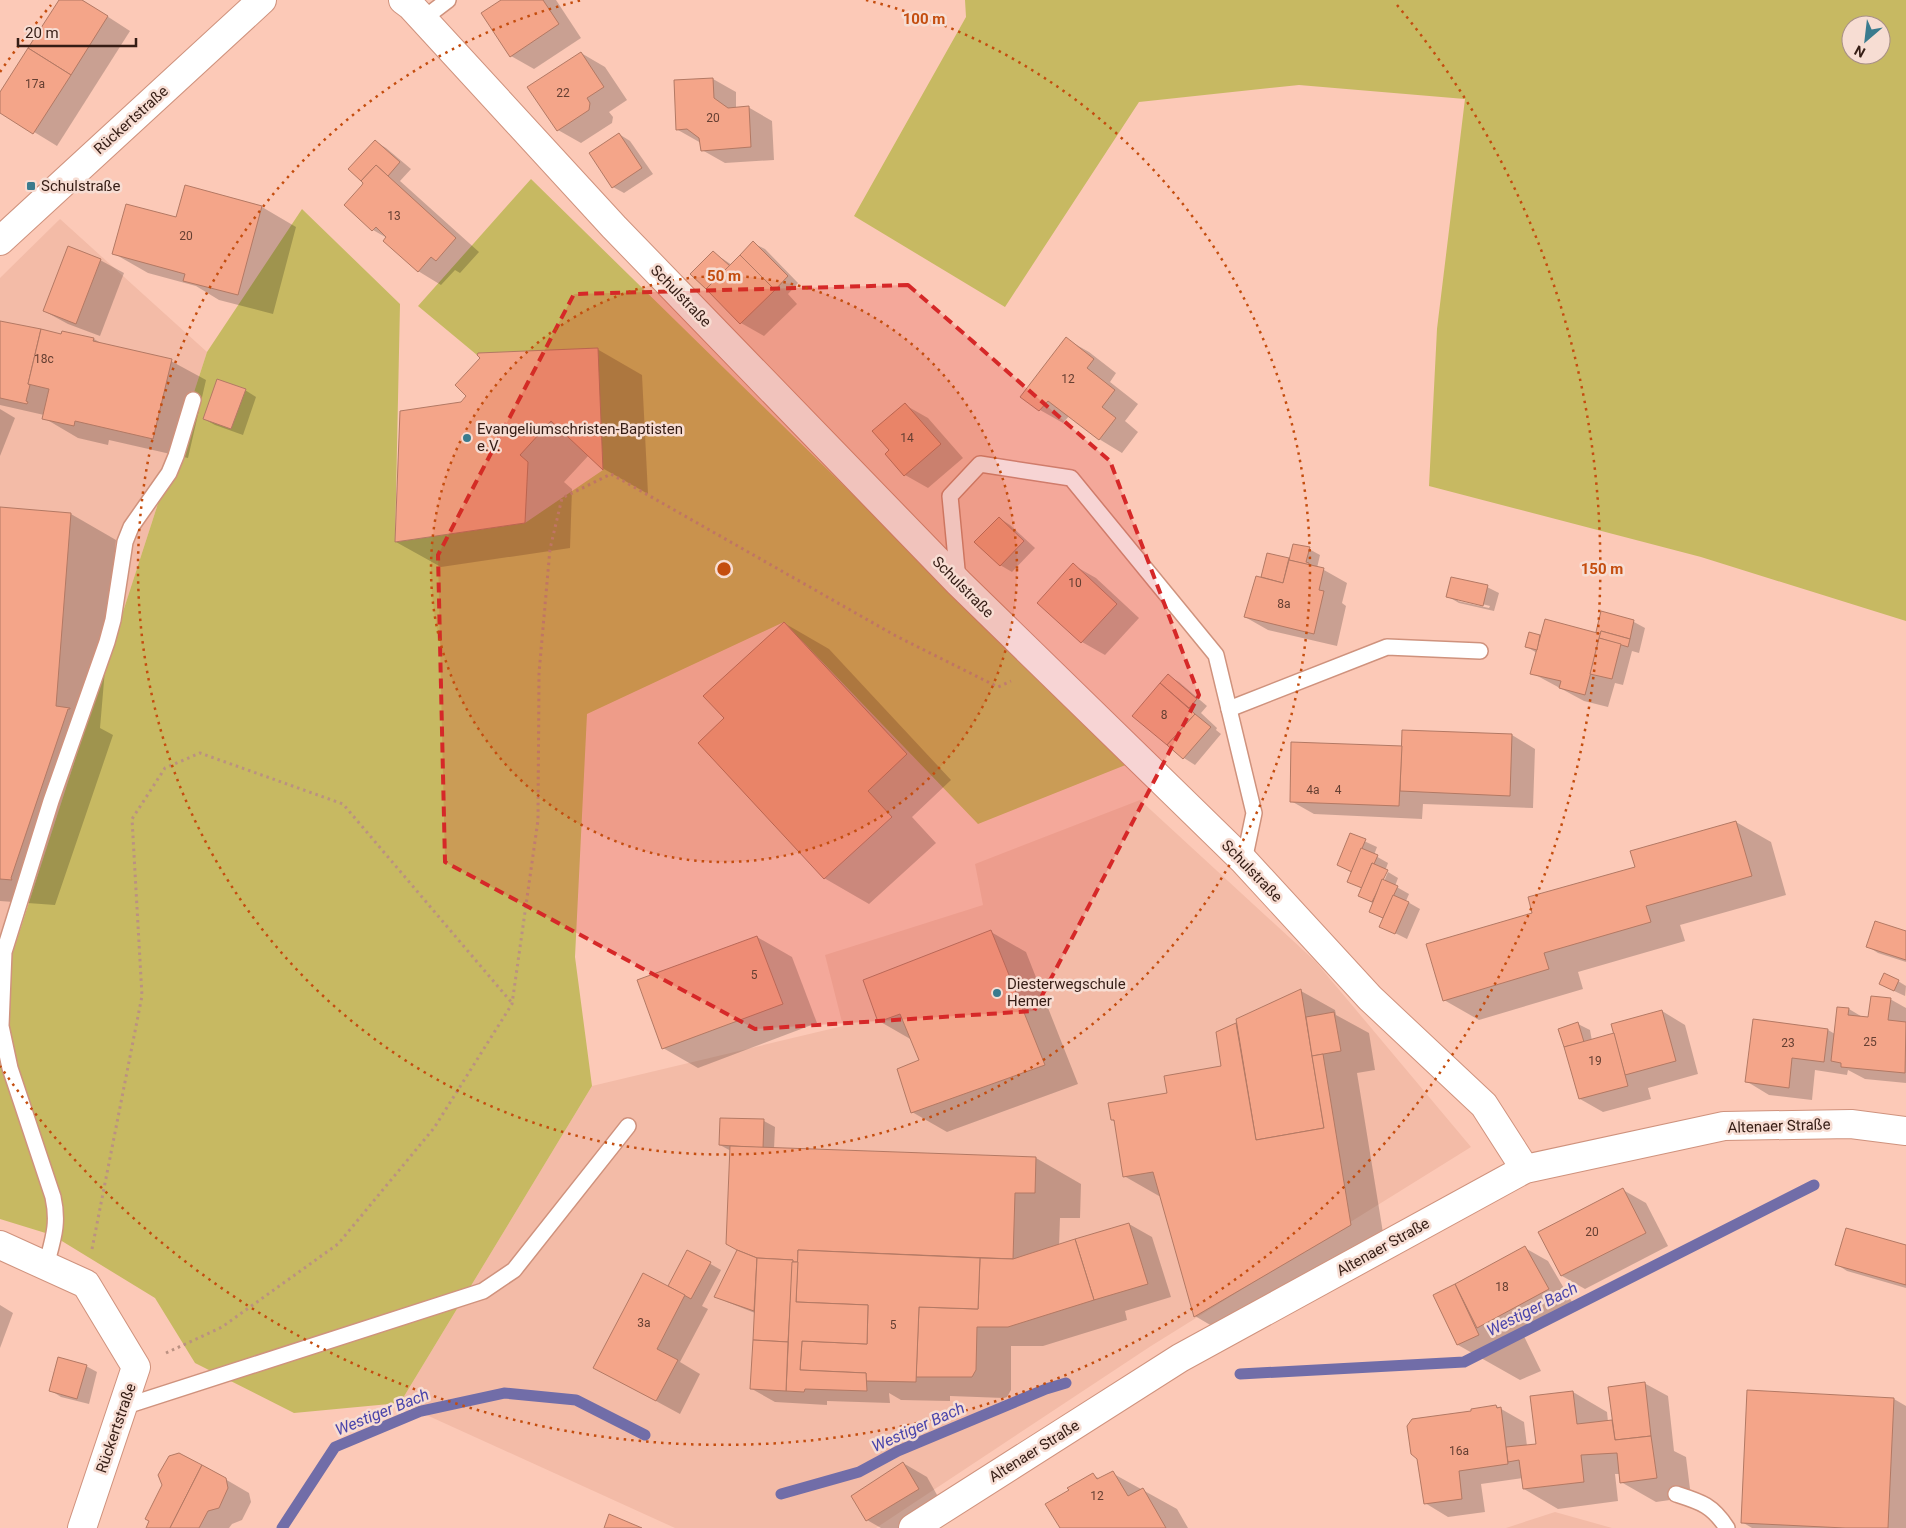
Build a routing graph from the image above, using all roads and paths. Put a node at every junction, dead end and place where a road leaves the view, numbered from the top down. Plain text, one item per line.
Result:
1 (262, 0) edge
2 (403, 0) edge
3 (448, 0) edge
4 (422, 19) junction
5 (0, 241) edge
6 (193, 400) dead end
7 (959, 583) junction
8 (1480, 651) dead end
9 (1042, 666) junction
10 (1229, 709) junction
11 (1244, 861) junction
12 (512, 1004) junction
13 (628, 1126) dead end
14 (1906, 1131) edge
15 (1525, 1170) junction
16 (0, 1245) edge
17 (46, 1266) junction
18 (86, 1284) junction
19 (136, 1367) junction
20 (123, 1407) junction
21 (1676, 1494) dead end
22 (82, 1528) edge
23 (913, 1528) edge
24 (1727, 1528) edge

1 - 5 street, Rückertstraße
2 - 4 street, Schulstraße
3 - 4 lane
4 - 7 street, Schulstraße
6 - 17 lane
7 - 9 street, Schulstraße
7 - 10 lane
8 - 10 lane
9 - 11 street, Schulstraße
9 - 12 path
10 - 11 lane
11 - 15 street, Schulstraße
12 - 18 path
12 - 19 path
13 - 20 lane
14 - 15 street, Altenaer Straße
15 - 23 street, Altenaer Straße
16 - 17 street
17 - 18 street
18 - 19 street, Rückertstraße
19 - 20 street, Rückertstraße
20 - 22 street, Rückertstraße
21 - 24 lane

